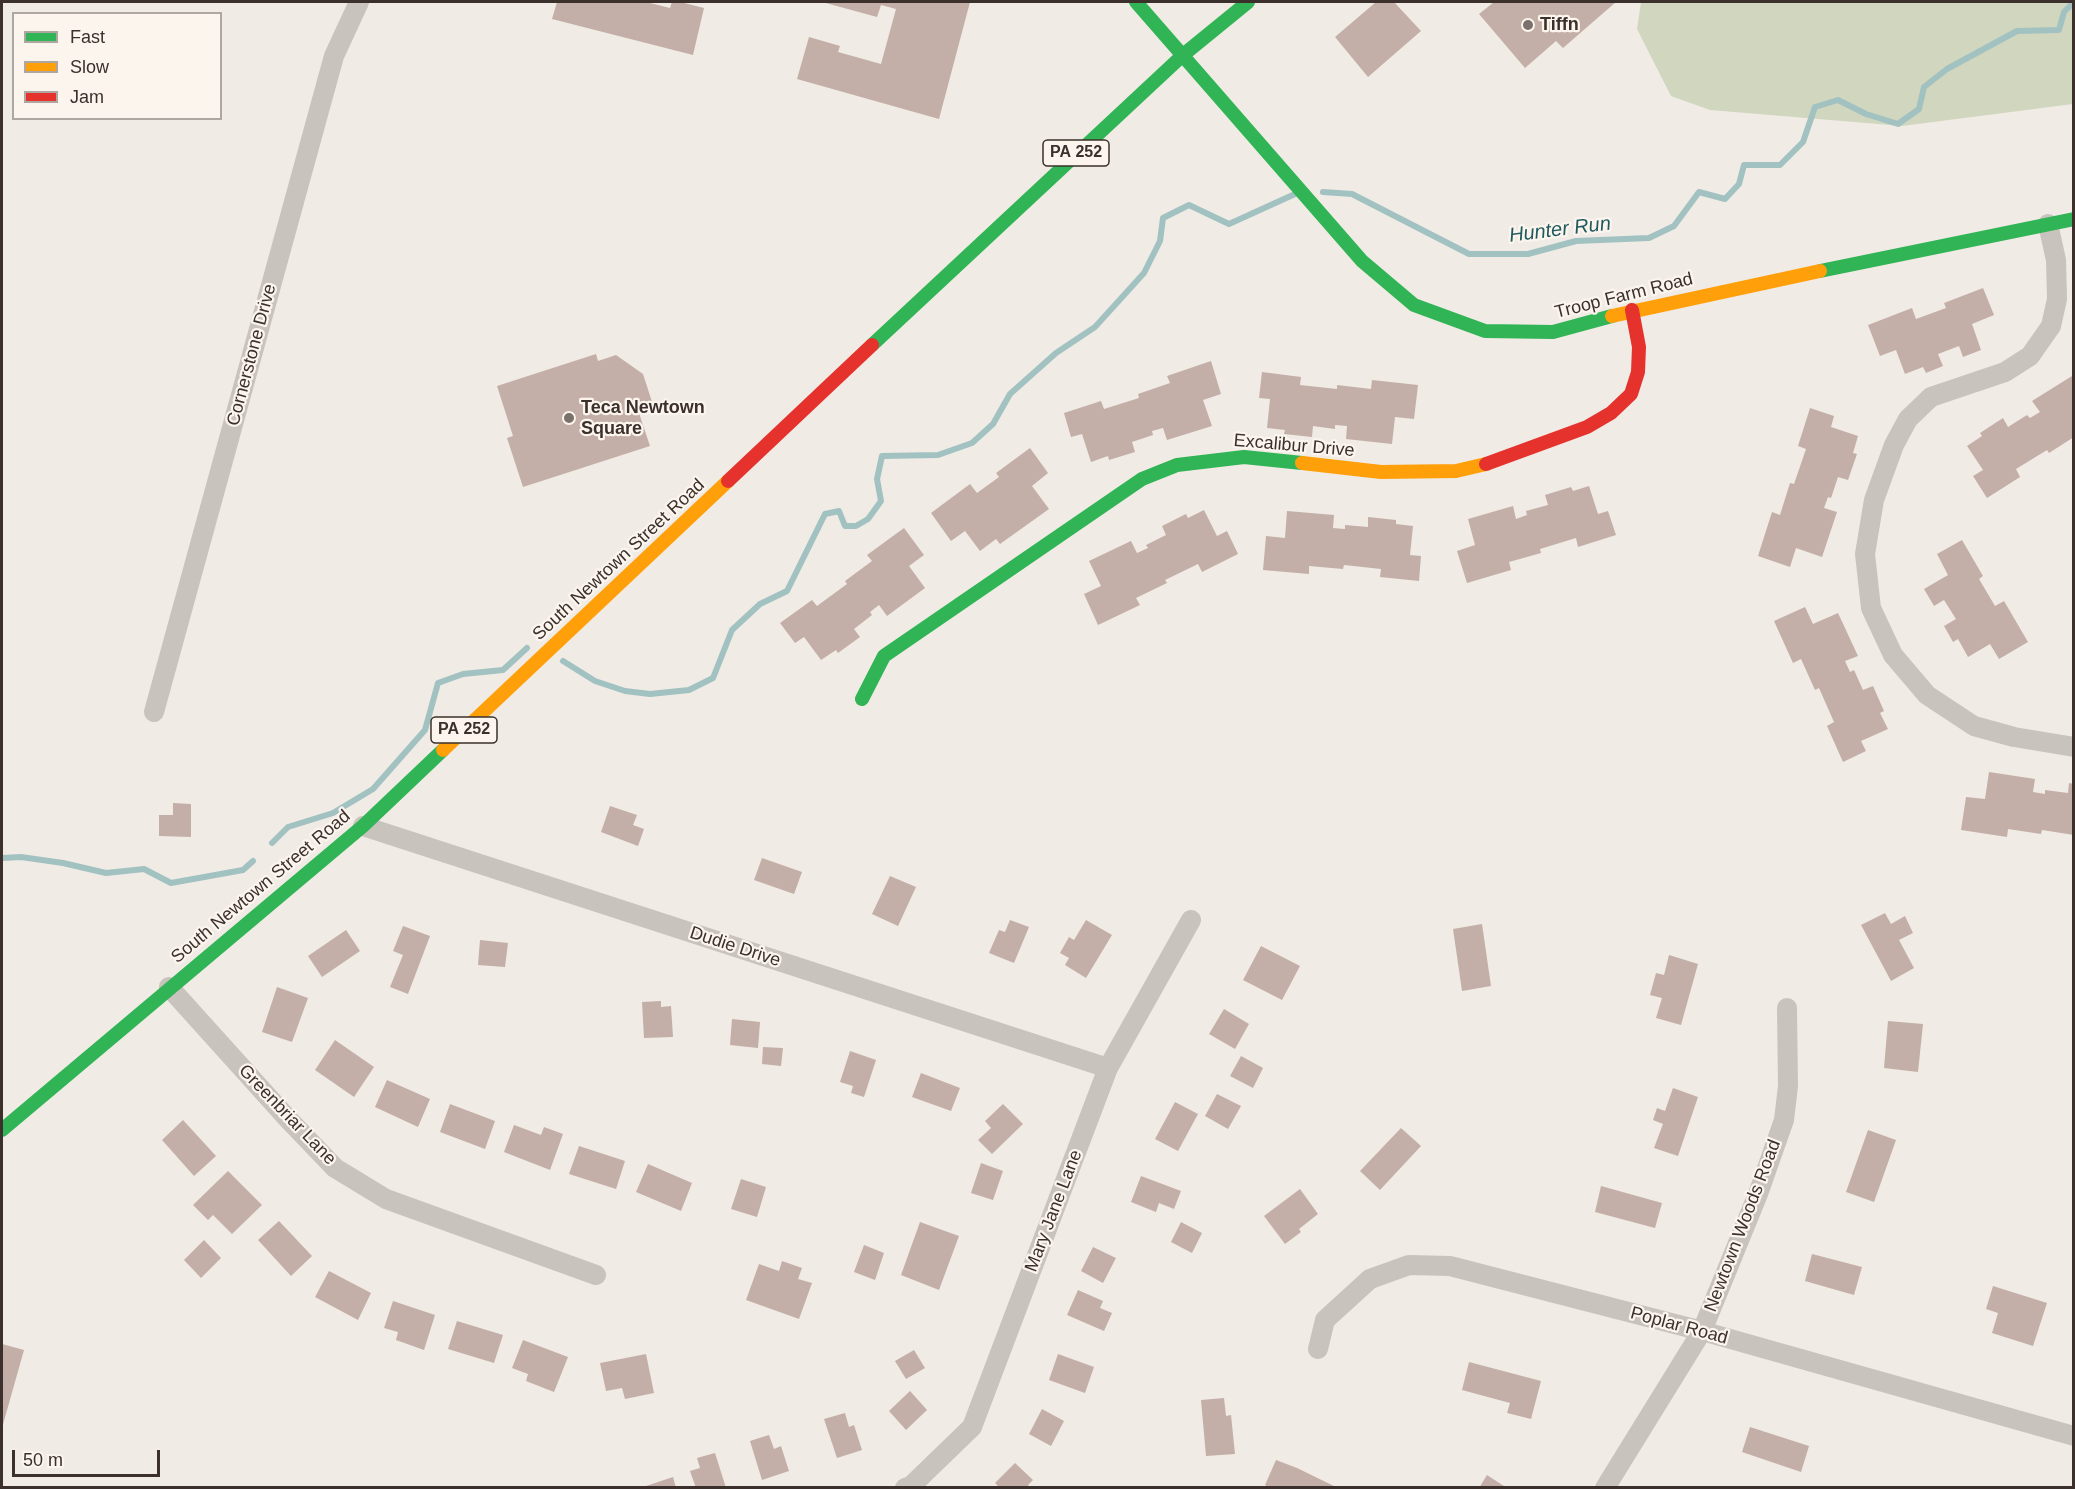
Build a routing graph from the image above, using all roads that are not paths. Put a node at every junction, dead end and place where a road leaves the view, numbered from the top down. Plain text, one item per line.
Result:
1 (359, 2) edge
2 (1136, 2) edge
3 (1248, 2) edge
4 (1183, 55) junction
5 (2073, 219) edge
6 (2048, 224) junction
7 (1632, 310) junction
8 (861, 699) dead end
9 (154, 712) dead end
10 (2073, 747) edge
11 (363, 826) junction
12 (1191, 920) dead end
13 (169, 987) junction
14 (1787, 1008) dead end
15 (1108, 1068) junction
16 (2, 1130) edge
17 (596, 1275) dead end
18 (1702, 1331) junction
19 (1318, 1349) dead end
20 (2073, 1436) edge
21 (905, 1488) edge
22 (1605, 1488) edge

1 - 9 street, Cornerstone Drive
2 - 4 street
3 - 4 street, South Newtown Street Road / PA 252
4 - 7 street, Troop Farm Road
4 - 11 street, South Newtown Street Road / PA 252
5 - 6 street, Troop Farm Road
6 - 7 street, Troop Farm Road
6 - 10 street
7 - 8 street, Excalibur Drive
11 - 13 street, South Newtown Street Road / PA 252
11 - 15 street, Dudie Drive
12 - 15 street, Mary Jane Lane
13 - 16 street, South Newtown Street Road / PA 252
13 - 17 street, Greenbriar Lane
14 - 18 street, Newtown Woods Road
15 - 21 street, Mary Jane Lane
18 - 19 street, Poplar Road
18 - 20 street, Poplar Road
18 - 22 street, Newtown Woods Road

